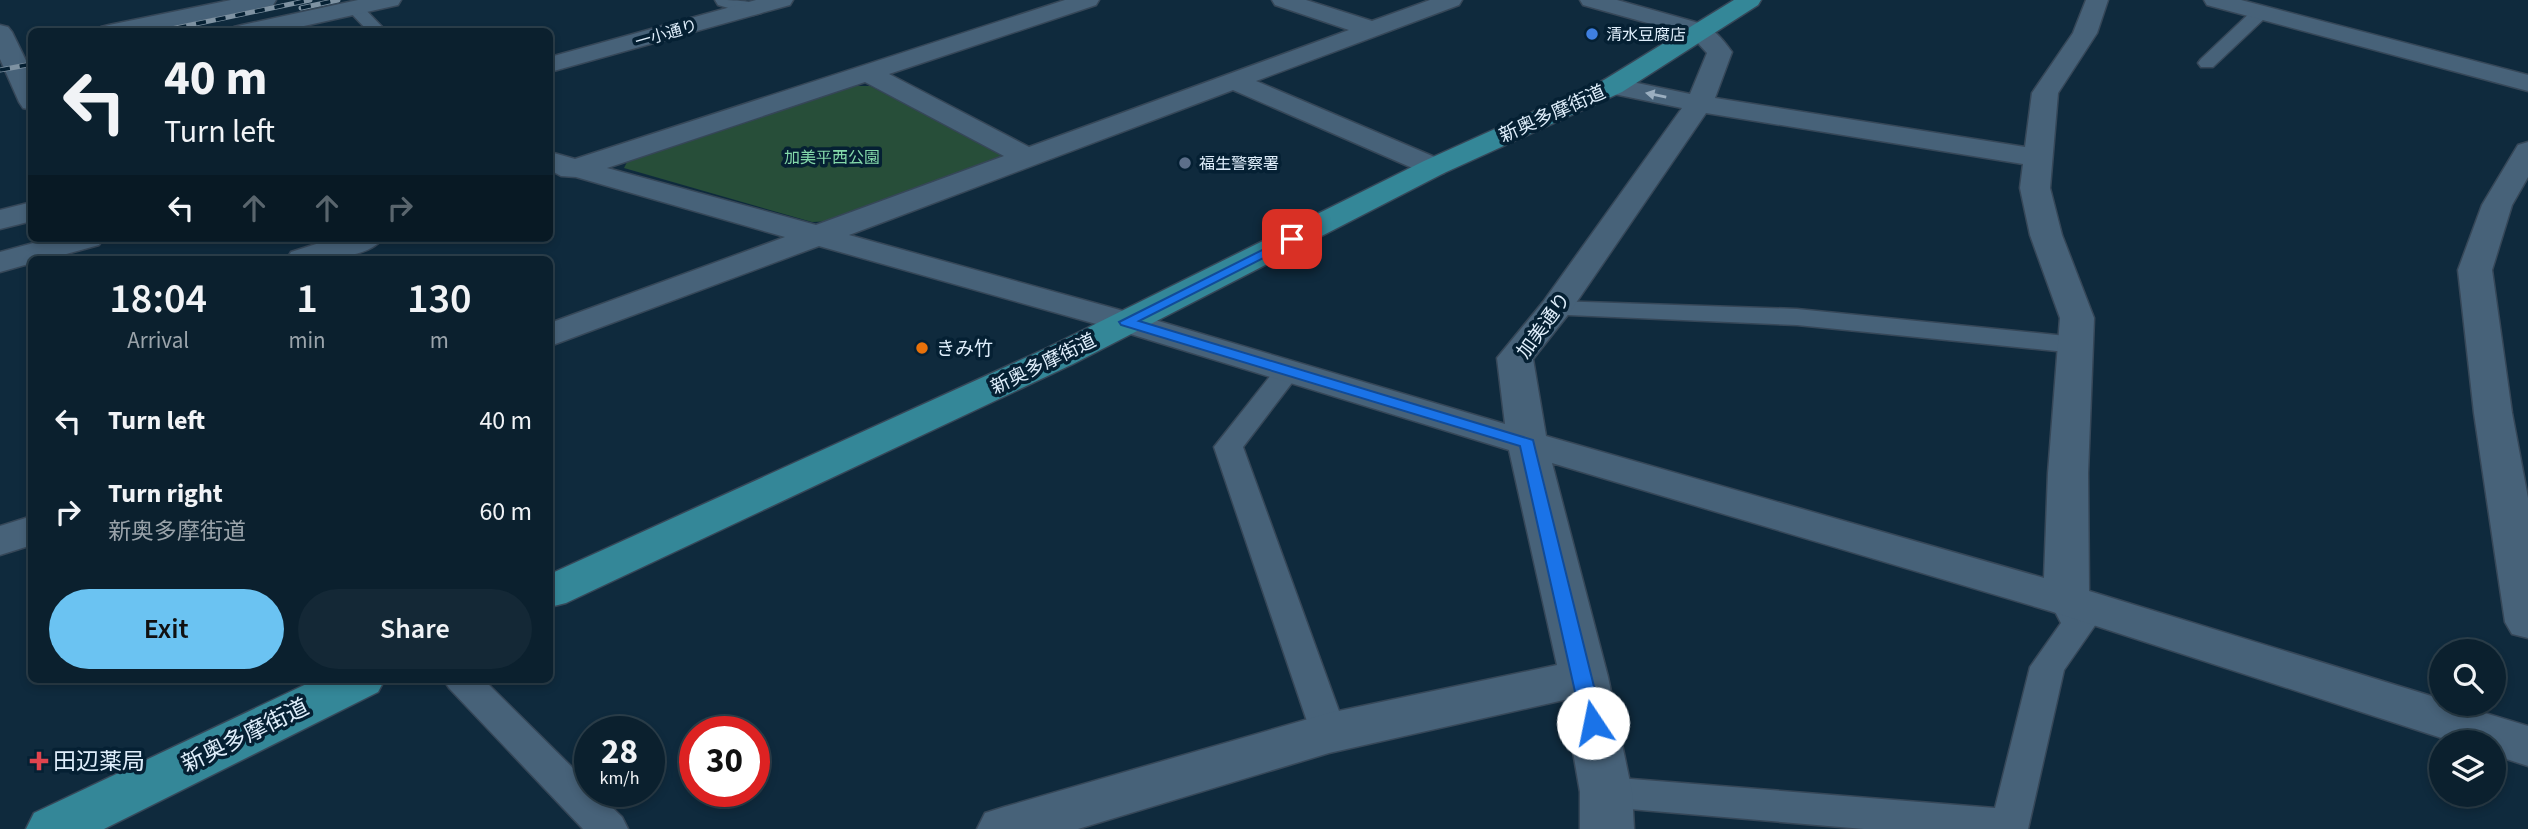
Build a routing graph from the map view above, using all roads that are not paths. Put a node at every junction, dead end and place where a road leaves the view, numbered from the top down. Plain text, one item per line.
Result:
1 (265, 0) edge
2 (390, 0) edge
3 (726, 0) edge
4 (782, 0) edge
5 (1088, 0) edge
6 (1283, 0) edge
7 (1451, 0) edge
8 (1591, 0) edge
9 (1750, 0) edge
10 (2097, 0) edge
11 (2215, 0) edge
12 (354, 8) junction
13 (753, 8) junction
14 (2260, 13) junction
15 (128, 28) edge
16 (261, 28) edge
17 (375, 28) edge
18 (1371, 29) junction
19 (1698, 30) junction
20 (10, 46) edge
21 (2207, 63) dead end
22 (553, 64) edge
23 (868, 73) junction
24 (17, 79) edge
25 (1231, 80) junction
26 (2528, 83) edge
27 (1613, 86) junction
28 (28, 97) edge
29 (1699, 104) junction
30 (2528, 151) edge
31 (1026, 157) junction
32 (2037, 158) junction
33 (1434, 167) junction
34 (558, 169) edge
35 (28, 212) edge
36 (0, 220) edge
37 (814, 235) junction
38 (75, 242) edge
39 (355, 242) edge
40 (312, 256) edge
41 (0, 262) edge
42 (1555, 309) junction
43 (1126, 322) junction
44 (553, 334) edge
45 (2076, 345) junction
46 (1288, 371) junction
47 (1527, 443) junction
48 (28, 531) edge
49 (0, 541) edge
50 (553, 591) edge
51 (2066, 600) junction
52 (2528, 622) edge
53 (1584, 677) junction
54 (342, 683) edge
55 (465, 683) edge
56 (309, 690) edge
57 (1329, 733) junction
58 (2528, 746) edge
59 (1606, 811) edge
60 (53, 829) edge
61 (608, 829) edge
62 (1004, 829) edge

1 - 15 street
2 - 12 street
3 - 13 street
4 - 13 street, 一小通り
5 - 23 street
6 - 18 street
7 - 18 street
8 - 19 street
9 - 19 main road, 新奥多摩街道
10 - 32 street
11 - 14 street
12 - 16 street
12 - 17 lane
13 - 22 street, 一小通り
14 - 21 lane
14 - 26 street
18 - 25 street
19 - 27 main road, 新奥多摩街道
19 - 29 street, 加美通り
20 - 24 street
23 - 31 street
23 - 34 street
24 - 28 street
25 - 31 street
25 - 33 street
29 -> 27 street
27 - 33 main road, 新奥多摩街道
29 - 32 street
29 - 42 street, 加美通り
30 - 52 street
31 - 37 street
32 - 45 street
33 - 43 main road, 新奥多摩街道
34 - 37 street
35 - 36 street
37 - 43 street
37 - 44 street
38 - 41 street
39 - 40 street
42 - 45 lane
42 - 47 street, 加美通り
43 - 46 street
43 - 50 main road, 新奥多摩街道
45 - 51 street
46 - 47 street
46 - 57 lane
47 - 51 street
47 - 53 street, 加美通り
48 - 49 street
51 - 58 street
51 - 59 lane
53 - 57 street
53 - 59 street, 加美通り
54 - 56 main road, 新奥多摩街道
55 - 61 lane
56 - 60 main road, 新奥多摩街道
57 - 62 street

